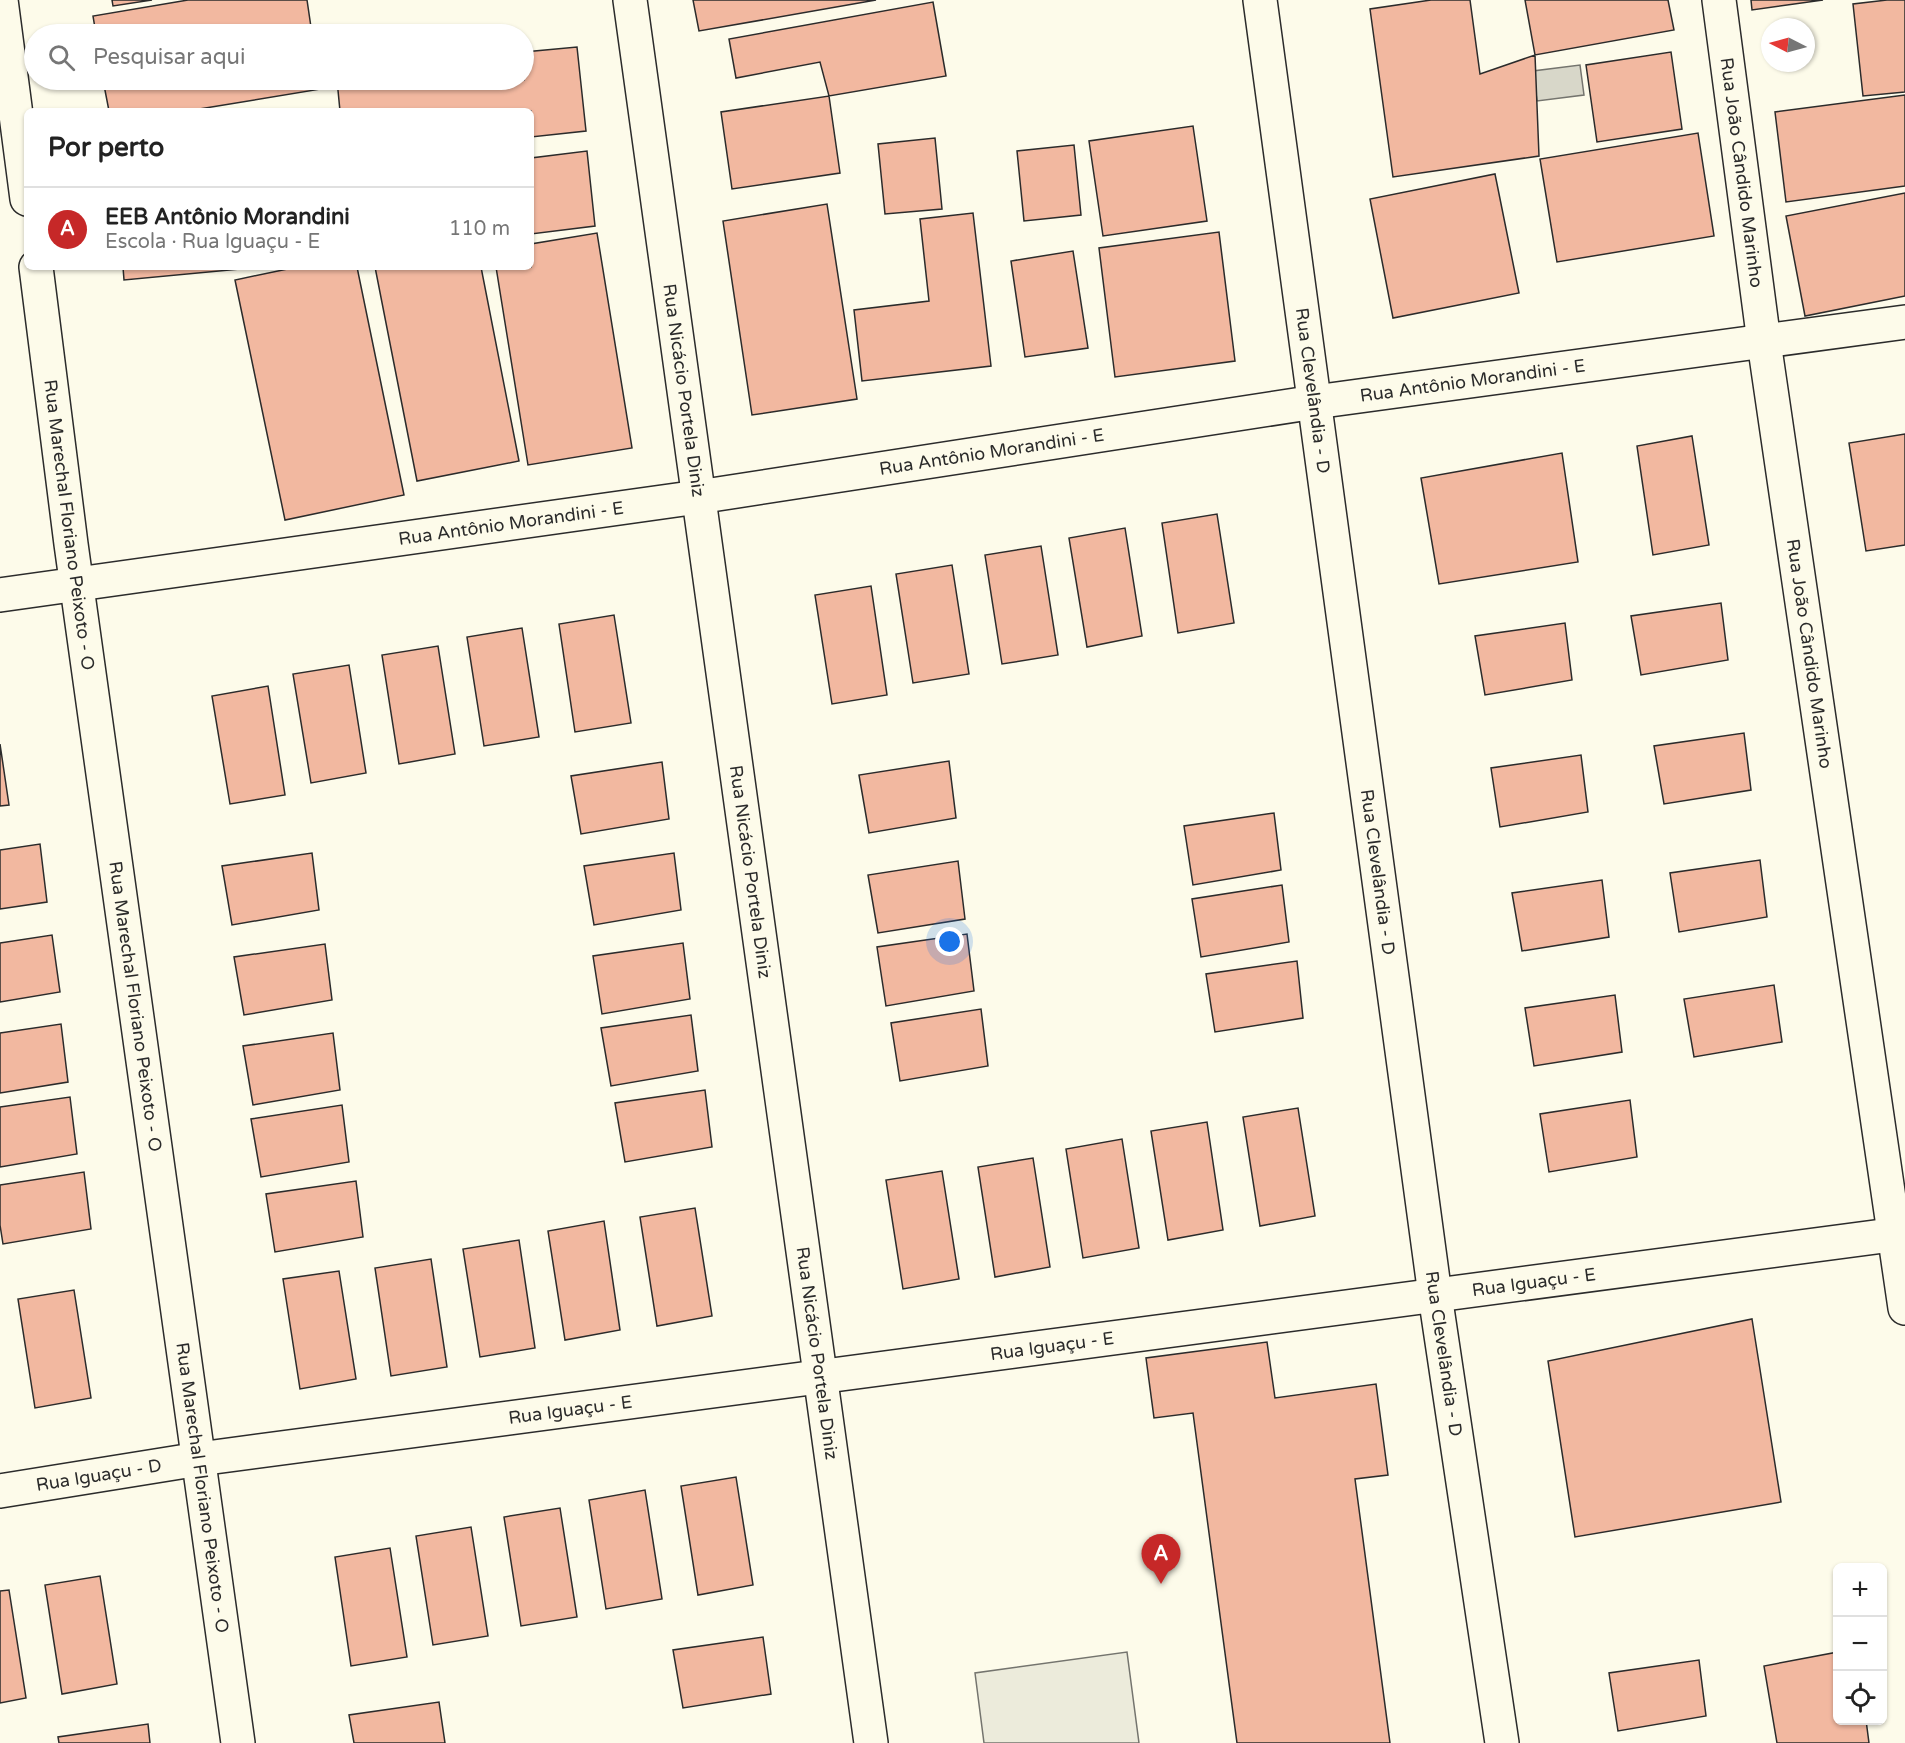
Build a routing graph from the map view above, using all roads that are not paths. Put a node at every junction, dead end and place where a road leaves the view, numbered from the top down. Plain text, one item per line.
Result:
1 (1, 0) edge
2 (630, 0) edge
3 (1260, 0) edge
4 (1719, 0) edge
5 (24, 176) edge
6 (36, 270) edge
7 (1905, 322) edge
8 (1764, 342) junction
9 (1315, 402) junction
10 (698, 497) junction
11 (77, 584) junction
12 (0, 595) edge
13 (1900, 1234) edge
14 (1435, 1295) junction
15 (1905, 1308) edge
16 (820, 1377) junction
17 (199, 1459) junction
18 (0, 1491) edge
19 (238, 1743) edge
20 (871, 1743) edge
21 (1502, 1743) edge

1 - 5 street
2 - 10 street, Rua Nicácio Portela Diniz
3 - 9 street, Rua Clevelândia - D
4 - 8 street, Rua João Cândido Marinho
6 - 11 street, Rua Marechal Floriano Peixoto - O
7 - 8 street, Rua Antônio Morandini - E
8 - 9 street, Rua Antônio Morandini - E
8 - 13 street, Rua João Cândido Marinho
9 - 10 street, Rua Antônio Morandini - E
9 - 14 street, Rua Clevelândia - D
10 - 11 street, Rua Antônio Morandini - E
10 - 16 street, Rua Nicácio Portela Diniz
11 - 12 street, Rua Antônio Morandini - E
11 - 17 street, Rua Marechal Floriano Peixoto - O
13 - 14 street, Rua Iguaçu - E
13 - 15 street, Rua João Cândido Marinho
14 - 16 street, Rua Iguaçu - E
14 - 21 street, Rua Clevelândia - D
16 - 17 street, Rua Iguaçu - E
16 - 20 street, Rua Nicácio Portela Diniz
17 - 18 street, Rua Iguaçu - D
17 - 19 street, Rua Marechal Floriano Peixoto - O

